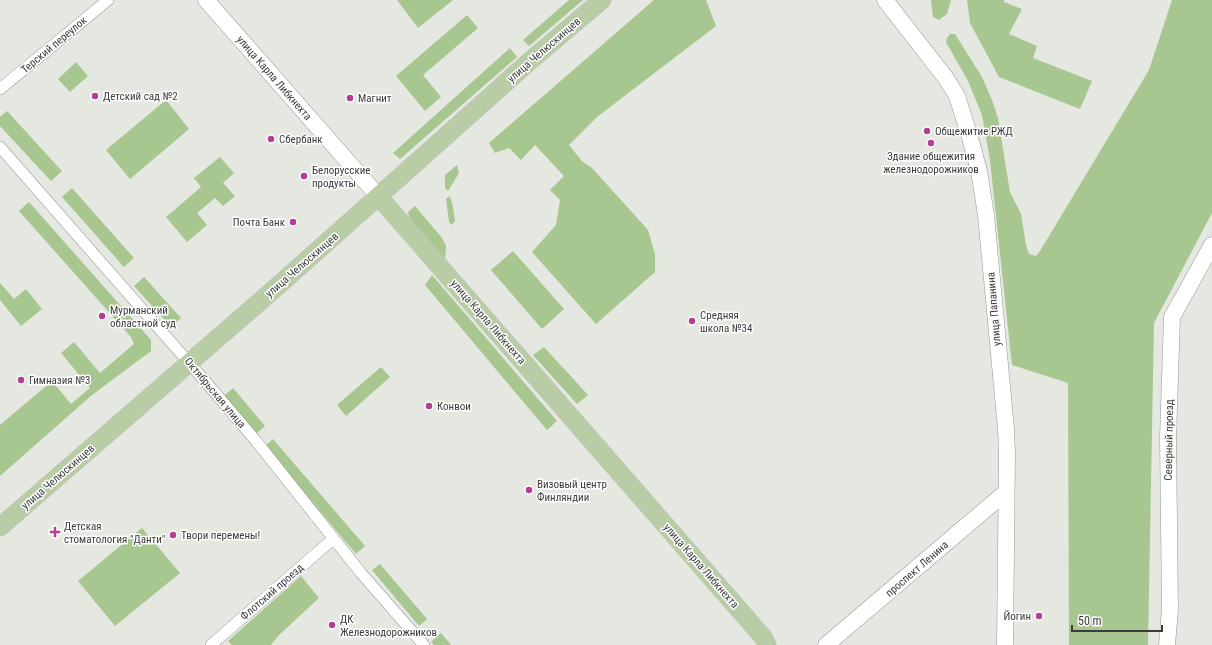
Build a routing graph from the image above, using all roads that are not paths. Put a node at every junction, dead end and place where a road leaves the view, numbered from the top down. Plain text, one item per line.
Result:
1 (108, 0) edge
2 (206, 0) edge
3 (602, 0) edge
4 (885, 0) edge
5 (0, 89) edge
6 (0, 147) edge
7 (379, 197) junction
8 (1212, 245) edge
9 (190, 363) junction
10 (1006, 492) junction
11 (0, 527) edge
12 (333, 539) junction
13 (211, 645) edge
14 (424, 645) edge
15 (767, 645) edge
16 (826, 645) edge
17 (1005, 645) edge
18 (1167, 645) edge

1 - 5 street, Терский переулок
2 - 7 street, улица Карла Либкнехта
3 - 7 main road, улица Челюскинцев
4 - 10 street, улица Папанина
6 - 9 street, Октябрьская улица
7 - 9 main road, улица Челюскинцев
7 - 15 main road, улица Карла Либкнехта
8 - 18 street, Северный проезд
9 - 11 main road, улица Челюскинцев
9 - 12 street, Октябрьская улица
10 - 16 street, проспект Ленина
10 - 17 street, улица Папанина
12 - 13 street, Флотский проезд
12 - 14 street, Октябрьская улица

